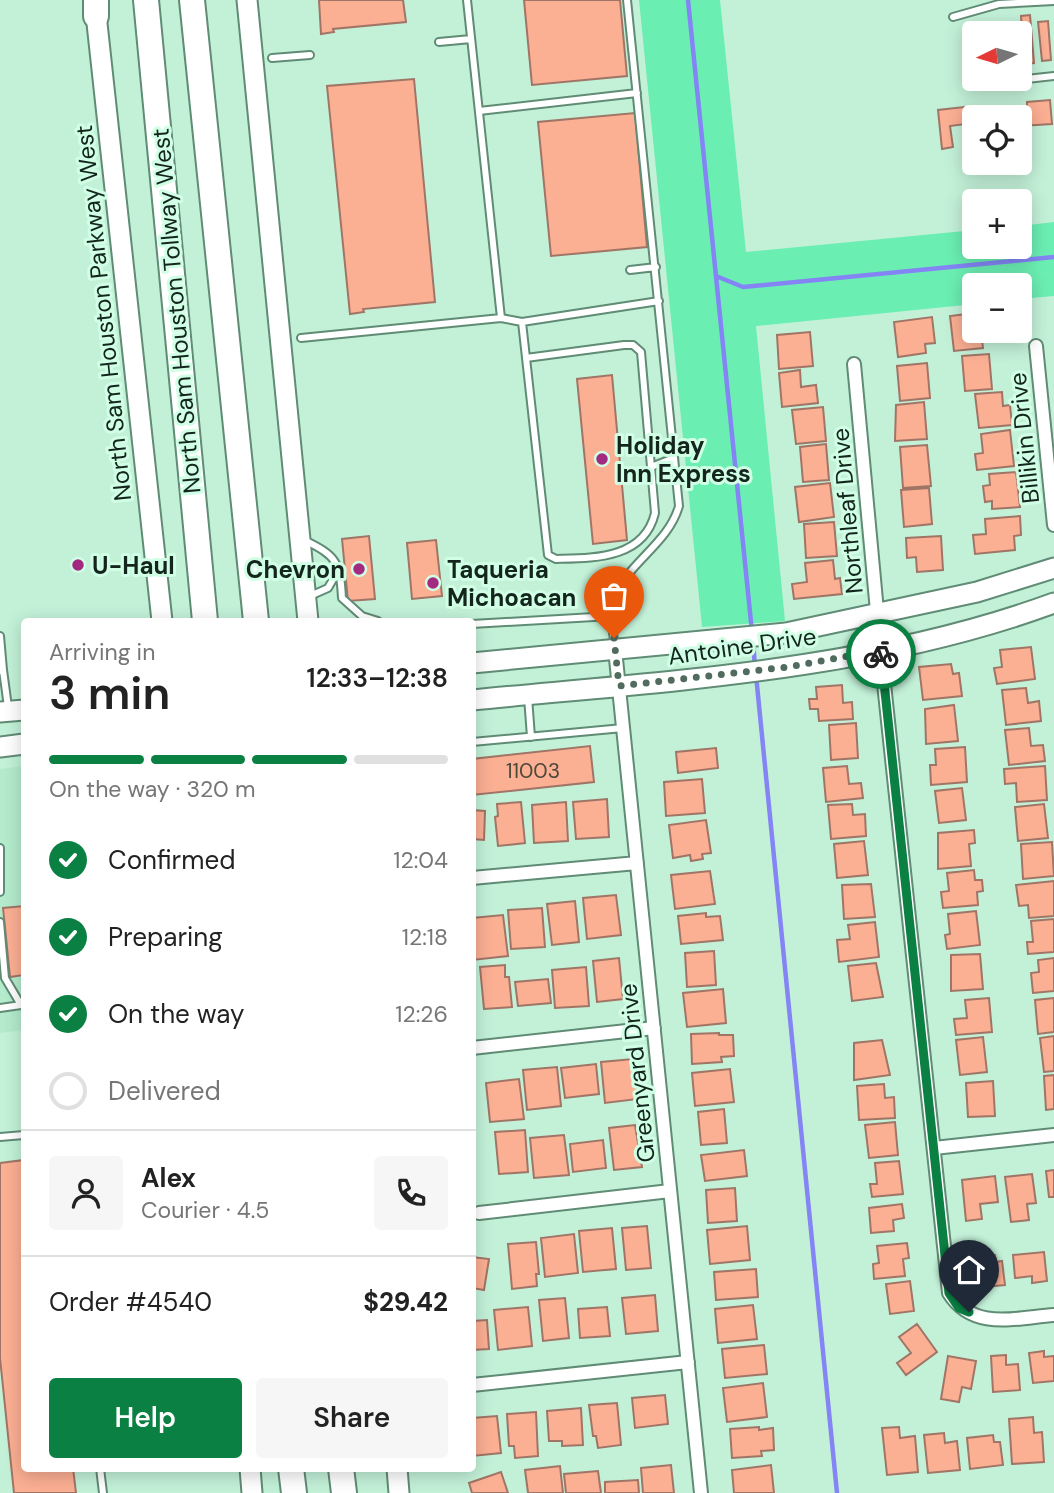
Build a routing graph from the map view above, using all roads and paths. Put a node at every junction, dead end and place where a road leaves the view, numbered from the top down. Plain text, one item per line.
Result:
1 (146, 0) edge
2 (190, 0) edge
3 (247, 0) edge
4 (467, 0) edge
5 (627, 0) edge
6 (1054, 1) edge
7 (95, 5) edge
8 (953, 16) dead end
9 (471, 39) junction
10 (439, 42) dead end
11 (310, 55) dead end
12 (272, 58) dead end
13 (1054, 76) edge
14 (1032, 78) edge
15 (637, 93) junction
16 (479, 111) junction
17 (656, 267) junction
18 (630, 270) dead end
19 (659, 301) junction
20 (501, 318) junction
21 (522, 321) junction
22 (301, 338) dead end
23 (1036, 346) dead end
24 (526, 358) junction
25 (854, 364) dead end
26 (674, 458) junction
27 (651, 467) junction
28 (1054, 524) edge
29 (300, 538) junction
30 (340, 568) junction
31 (1054, 568) edge
32 (1054, 603) edge
33 (255, 613) edge
34 (878, 614) junction
35 (306, 615) edge
36 (204, 617) edge
37 (611, 617) junction
38 (162, 618) edge
39 (368, 618) edge
40 (476, 624) edge
41 (0, 636) edge
42 (615, 649) junction
43 (881, 650) junction
44 (476, 663) edge
45 (2, 671) edge
46 (619, 686) junction
47 (527, 695) junction
48 (476, 700) edge
49 (11, 711) edge
50 (623, 729) junction
51 (531, 737) junction
52 (476, 742) edge
53 (21, 744) edge
54 (0, 747) edge
55 (0, 848) edge
56 (637, 863) junction
57 (476, 878) edge
58 (0, 892) edge
59 (0, 922) edge
60 (21, 1002) edge
61 (21, 1005) edge
62 (0, 1008) edge
63 (654, 1028) junction
64 (476, 1048) edge
65 (21, 1135) edge
66 (1054, 1135) edge
67 (0, 1137) edge
68 (934, 1148) junction
69 (670, 1191) junction
70 (479, 1213) dead end
71 (1054, 1315) edge
72 (688, 1362) junction
73 (476, 1385) edge
74 (100, 1472) edge
75 (250, 1472) edge
76 (291, 1472) edge
77 (341, 1472) edge
78 (397, 1472) edge
79 (103, 1493) edge
80 (252, 1493) edge
81 (294, 1493) edge
82 (344, 1493) edge
83 (399, 1493) edge
84 (701, 1493) edge

1 - 36 highway, North Sam Houston Tollway West
2 - 33 highway, North Sam Houston Tollway West
3 - 29 main road
4 - 9 lane
5 - 15 lane
6 - 8 lane
7 - 38 main road, North Sam Houston Parkway West
9 - 10 lane
9 - 16 lane
11 - 12 lane
13 - 14 lane
15 - 16 lane
15 - 17 lane
16 - 20 lane
17 - 18 lane
17 - 19 lane
19 - 21 lane
19 - 26 lane
20 - 21 lane
20 - 22 lane
21 - 24 lane
23 - 28 street, Billikin Drive
24 - 27 lane
24 - 27 lane
25 - 34 street, Northleaf Drive
26 - 27 lane
26 - 37 lane
29 - 30 lane
29 - 35 main road
30 - 35 lane
30 - 39 lane
31 - 34 main road, Antoine Drive
32 - 43 main road, Antoine Drive
34 - 42 main road, Antoine Drive
34 - 43 street, Northleaf Drive
37 - 40 lane
37 - 42 lane
41 - 45 lane
42 - 44 main road, Antoine Drive
42 - 46 street, Greenyard Drive
43 - 46 main road, Antoine Drive
43 - 68 street, Northleaf Drive
45 - 49 lane
46 - 47 main road, Antoine Drive
46 - 50 street, Greenyard Drive
47 - 48 main road, Antoine Drive
47 - 51 lane
50 - 51 lane
50 - 56 street, Greenyard Drive
51 - 52 lane
53 - 54 main road
55 - 58 lane
56 - 57 street
56 - 63 street, Greenyard Drive
59 - 60 lane
61 - 62 lane
63 - 64 street
63 - 69 street, Greenyard Drive
65 - 67 lane
66 - 68 street
68 - 71 street, Northleaf Drive
69 - 70 street
69 - 72 street, Greenyard Drive
72 - 73 street
72 - 84 street, Greenyard Drive
74 - 79 lane
75 - 80 main road
76 - 81 highway
77 - 82 highway
78 - 83 main road

